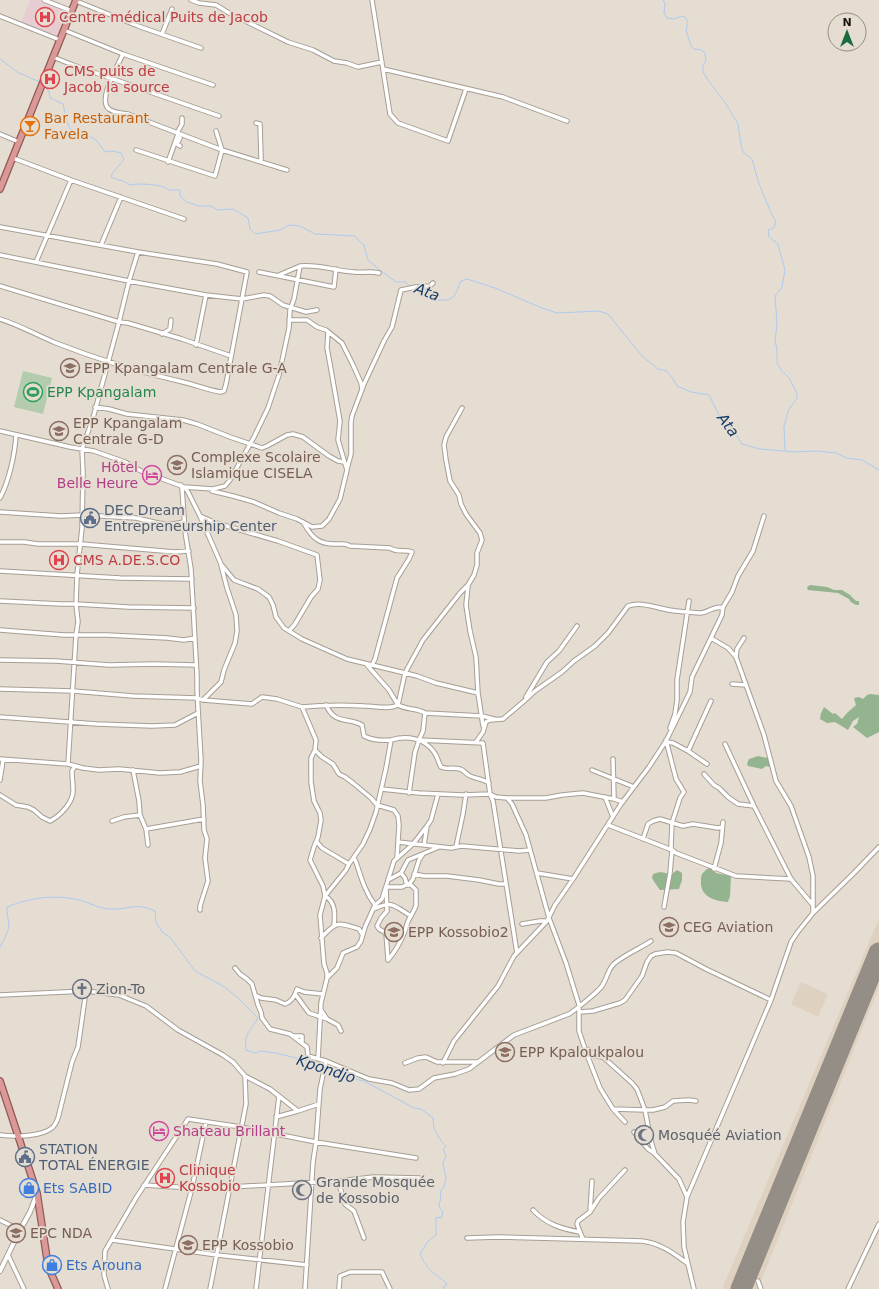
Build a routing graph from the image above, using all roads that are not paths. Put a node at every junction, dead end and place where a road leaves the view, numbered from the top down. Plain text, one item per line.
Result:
1 (44, 0) edge
2 (191, 0) edge
3 (372, 0) edge
4 (76, 1) edge
5 (172, 9) dead end
6 (72, 12) junction
7 (0, 16) edge
8 (64, 30) junction
9 (162, 34) junction
10 (60, 40) junction
11 (201, 48) dead end
12 (123, 54) junction
13 (53, 57) junction
14 (382, 62) junction
15 (383, 69) junction
16 (112, 78) junction
17 (213, 85) dead end
18 (466, 89) junction
19 (219, 116) dead end
20 (182, 118) dead end
21 (567, 121) dead end
22 (256, 123) dead end
23 (216, 131) dead end
24 (0, 134) edge
25 (177, 135) junction
26 (19, 142) junction
27 (180, 146) dead end
28 (136, 150) dead end
29 (222, 150) junction
30 (13, 158) junction
31 (168, 162) junction
32 (261, 162) junction
33 (287, 170) dead end
34 (71, 180) junction
35 (0, 189) edge
36 (121, 197) junction
37 (184, 219) dead end
38 (0, 227) edge
39 (47, 236) junction
40 (101, 245) junction
41 (138, 252) junction
42 (0, 255) edge
43 (36, 262) junction
44 (300, 266) junction
45 (336, 269) junction
46 (259, 272) dead end
47 (379, 274) dead end
48 (279, 276) junction
49 (298, 280) junction
50 (129, 281) junction
51 (433, 283) dead end
52 (0, 286) edge
53 (206, 295) junction
54 (242, 299) junction
55 (291, 307) junction
56 (317, 310) dead end
57 (0, 319) edge
58 (171, 320) dead end
59 (289, 320) junction
60 (119, 322) junction
61 (328, 332) junction
62 (162, 334) junction
63 (196, 345) junction
64 (231, 356) junction
65 (107, 362) junction
66 (362, 391) junction
67 (95, 407) junction
68 (462, 408) dead end
69 (0, 431) edge
70 (16, 435) junction
71 (250, 444) junction
72 (82, 449) junction
73 (344, 462) junction
74 (347, 470) junction
75 (182, 486) junction
76 (203, 488) junction
77 (0, 498) edge
78 (0, 512) edge
79 (82, 516) junction
80 (200, 516) junction
81 (764, 516) dead end
82 (302, 521) junction
83 (184, 522) junction
84 (0, 542) edge
85 (81, 544) junction
86 (189, 551) junction
87 (221, 564) junction
88 (0, 571) edge
89 (78, 575) junction
90 (192, 580) junction
91 (468, 585) junction
92 (0, 601) edge
93 (689, 601) dead end
94 (76, 604) junction
95 (194, 608) junction
96 (723, 608) junction
97 (688, 611) junction
98 (577, 626) dead end
99 (0, 630) edge
100 (289, 631) junction
101 (76, 635) junction
102 (195, 638) junction
103 (712, 638) junction
104 (744, 638) dead end
105 (736, 658) junction
106 (0, 660) edge
107 (74, 663) junction
108 (366, 664) junction
109 (196, 665) junction
110 (372, 665) junction
111 (405, 673) junction
112 (732, 684) dead end
113 (746, 685) junction
114 (0, 689) edge
115 (73, 692) junction
116 (478, 693) junction
117 (197, 698) junction
118 (203, 700) junction
119 (711, 701) dead end
120 (522, 703) junction
121 (326, 705) junction
122 (398, 705) junction
123 (302, 707) junction
124 (198, 713) junction
125 (425, 713) junction
126 (482, 716) junction
127 (0, 717) edge
128 (499, 720) junction
129 (71, 722) junction
130 (483, 732) junction
131 (391, 740) junction
132 (419, 740) junction
133 (476, 742) junction
134 (666, 742) junction
135 (483, 743) junction
136 (725, 744) dead end
137 (315, 750) junction
138 (687, 750) junction
139 (2, 759) edge
140 (613, 759) dead end
141 (68, 764) junction
142 (707, 764) dead end
143 (75, 766) junction
144 (201, 766) junction
145 (133, 770) junction
146 (592, 770) dead end
147 (704, 774) dead end
148 (614, 778) junction
149 (0, 780) edge
150 (489, 783) junction
151 (634, 787) junction
152 (381, 789) junction
153 (409, 793) junction
154 (438, 794) junction
155 (466, 794) junction
156 (490, 794) junction
157 (0, 795) edge
158 (605, 797) junction
159 (507, 798) junction
160 (614, 799) junction
161 (622, 802) junction
162 (377, 805) junction
163 (754, 806) junction
164 (140, 815) junction
165 (613, 817) junction
166 (204, 819) junction
167 (112, 821) dead end
168 (723, 822) dead end
169 (672, 823) junction
170 (608, 825) junction
171 (427, 826) junction
172 (722, 827) junction
173 (146, 829) junction
174 (643, 839) junction
175 (317, 842) junction
176 (398, 842) junction
177 (413, 844) junction
178 (148, 845) dead end
179 (424, 845) junction
180 (441, 847) junction
181 (456, 847) junction
182 (879, 847) edge
183 (501, 850) junction
184 (530, 850) junction
185 (672, 850) junction
186 (423, 854) junction
187 (354, 858) junction
188 (397, 858) junction
189 (349, 864) junction
190 (714, 869) junction
191 (401, 873) junction
192 (537, 873) junction
193 (414, 874) junction
194 (573, 879) junction
195 (791, 879) junction
196 (388, 880) junction
197 (506, 884) junction
198 (407, 885) junction
199 (386, 887) junction
200 (325, 896) junction
201 (386, 904) junction
202 (813, 905) junction
203 (374, 907) junction
204 (664, 907) dead end
205 (200, 910) dead end
206 (813, 913) junction
207 (411, 916) junction
208 (548, 920) junction
209 (522, 924) dead end
210 (334, 926) junction
211 (363, 935) junction
212 (321, 938) junction
213 (651, 941) dead end
214 (517, 953) junction
215 (235, 968) dead end
216 (327, 978) junction
217 (86, 991) junction
218 (296, 994) junction
219 (323, 994) junction
220 (255, 995) junction
221 (0, 996) edge
222 (771, 1000) junction
223 (579, 1005) junction
224 (321, 1009) junction
225 (580, 1012) junction
226 (321, 1018) junction
227 (327, 1019) junction
228 (341, 1031) dead end
229 (585, 1049) junction
230 (318, 1059) junction
231 (325, 1062) junction
232 (479, 1062) junction
233 (405, 1063) dead end
234 (444, 1063) junction
235 (245, 1076) junction
236 (0, 1081) edge
237 (279, 1096) junction
238 (696, 1101) dead end
239 (319, 1104) junction
240 (613, 1109) junction
241 (645, 1110) junction
242 (298, 1111) junction
243 (276, 1117) junction
244 (206, 1122) junction
245 (625, 1122) dead end
246 (242, 1127) junction
247 (634, 1132) dead end
248 (274, 1134) junction
249 (0, 1136) edge
250 (19, 1136) junction
251 (316, 1142) junction
252 (655, 1154) junction
253 (416, 1158) dead end
254 (625, 1170) dead end
255 (419, 1178) dead end
256 (338, 1181) junction
257 (592, 1181) dead end
258 (312, 1182) junction
259 (144, 1185) junction
260 (268, 1186) junction
261 (231, 1187) junction
262 (192, 1188) junction
263 (37, 1192) junction
264 (687, 1197) junction
265 (533, 1210) dead end
266 (590, 1212) junction
267 (0, 1220) edge
268 (879, 1224) edge
269 (20, 1230) junction
270 (580, 1232) junction
271 (364, 1238) dead end
272 (467, 1238) dead end
273 (583, 1239) junction
274 (112, 1240) junction
275 (176, 1249) junction
276 (8, 1255) junction
277 (217, 1255) junction
278 (259, 1259) junction
279 (687, 1263) junction
280 (307, 1265) junction
281 (0, 1271) edge
282 (758, 1281) dead end
283 (24, 1289) edge
284 (58, 1289) edge
285 (108, 1289) edge
286 (165, 1289) edge
287 (210, 1289) edge
288 (256, 1289) edge
289 (305, 1289) edge
290 (339, 1289) edge
291 (390, 1289) edge
292 (694, 1289) edge
293 (762, 1289) edge
294 (848, 1289) edge

1 - 6 street
2 - 14 street
3 - 14 street
4 - 6 highway
4 - 9 street
5 - 9 street
6 - 8 highway
7 - 10 street
8 - 10 highway
8 - 12 street
9 - 11 street
10 - 13 highway
12 - 16 street
12 - 17 street
13 - 16 street
13 - 26 highway
14 - 15 street
15 - 18 street
15 - 18 street
16 - 19 street
16 - 25 street
18 - 21 street
20 - 25 street
22 - 32 street
23 - 29 street
24 - 26 street
25 - 27 street
25 - 29 street
25 - 31 street
26 - 30 highway
28 - 31 street
29 - 31 street
29 - 32 street
30 - 34 street
30 - 35 highway
32 - 33 street
34 - 36 street
34 - 39 street
36 - 37 street
36 - 40 street
38 - 39 street
39 - 40 street
39 - 43 street
40 - 41 street
41 - 50 street
41 - 54 street
42 - 43 street
43 - 50 street
44 - 45 street
44 - 48 street
44 - 49 street
45 - 47 street
45 - 49 street
46 - 48 street
48 - 49 street
49 - 55 street
50 - 53 street
50 - 60 street
51 - 66 street
52 - 60 street
53 - 54 street
53 - 63 street
54 - 55 street
54 - 64 street
55 - 56 street
55 - 59 street
57 - 65 street
58 - 62 street
59 - 61 street
59 - 71 street
60 - 62 street
60 - 65 street
61 - 66 street
61 - 73 street
62 - 63 street
63 - 64 street
64 - 65 street
65 - 67 street
66 - 74 street
67 - 71 street
67 - 72 street
68 - 91 street
69 - 70 street
70 - 72 street
70 - 77 street
71 - 73 street
71 - 76 street
72 - 75 street
72 - 79 street
73 - 74 street
74 - 82 street
75 - 76 street
75 - 80 street
75 - 83 street
76 - 82 street
78 - 79 street
79 - 83 street
79 - 85 street
80 - 87 street
80 - 100 street
81 - 96 street
82 - 110 street
83 - 86 street
84 - 85 street
85 - 86 street
85 - 89 street
86 - 90 street
87 - 100 street
87 - 118 street
88 - 89 street
89 - 90 street
89 - 94 street
90 - 95 street
91 - 111 street
91 - 116 street
92 - 94 street
93 - 97 street
94 - 95 street
94 - 101 street
95 - 102 street
96 - 97 street
96 - 103 street
97 - 120 street
97 - 134 street
98 - 120 street
99 - 101 street
100 - 108 street
101 - 102 street
101 - 107 street
102 - 109 street
103 - 105 street
103 - 134 street
104 - 105 street
105 - 113 street
106 - 107 street
107 - 109 street
107 - 115 street
108 - 110 street
108 - 122 street
109 - 117 street
110 - 111 street
111 - 116 street
111 - 122 street
112 - 113 street
113 - 202 street
114 - 115 street
115 - 117 street
115 - 129 street
116 - 126 street
117 - 118 street
117 - 124 street
118 - 123 street
119 - 138 street
120 - 128 street
121 - 122 street
121 - 123 street
121 - 131 street
122 - 125 street
123 - 137 street
124 - 129 street
124 - 144 street
125 - 126 street
125 - 132 street
126 - 128 street
126 - 130 street
127 - 129 street
128 - 130 street
129 - 141 street
130 - 133 street
130 - 135 street
131 - 132 street
131 - 152 street
132 - 133 street
132 - 150 street
132 - 153 street
133 - 135 street
134 - 138 street
134 - 151 street
134 - 169 street
135 - 150 street
136 - 163 street
137 - 162 street
137 - 175 street
138 - 142 street
139 - 141 street
139 - 149 street
140 - 148 street
141 - 143 street
143 - 145 street
143 - 157 street
144 - 145 street
144 - 166 street
145 - 164 street
146 - 148 street
147 - 163 street
148 - 151 street
148 - 160 street
150 - 156 street
151 - 161 street
152 - 153 street
152 - 162 street
153 - 154 street
154 - 155 street
154 - 171 street
155 - 156 street
155 - 181 street
156 - 159 street
156 - 183 street
158 - 159 street
158 - 160 street
158 - 165 street
159 - 184 street
160 - 161 street
161 - 165 street
162 - 176 street
162 - 187 street
163 - 195 street
164 - 167 street
164 - 173 street
165 - 170 street
166 - 173 street
166 - 205 street
168 - 172 street
169 - 172 street
169 - 174 street
169 - 185 street
170 - 174 street
170 - 194 street
171 - 177 street
171 - 179 street
172 - 190 street
173 - 178 street
174 - 185 street
175 - 189 street
175 - 200 street
176 - 177 street
176 - 188 street
177 - 179 street
177 - 188 street
179 - 180 street
180 - 181 street
180 - 186 street
181 - 183 street
182 - 206 street
183 - 184 street
183 - 197 street
184 - 192 street
185 - 190 street
185 - 204 street
186 - 191 street
186 - 193 street
187 - 189 street
187 - 203 street
188 - 196 street
189 - 200 street
190 - 195 street
191 - 196 street
191 - 198 street
192 - 194 street
192 - 208 street
193 - 197 street
193 - 198 street
194 - 208 street
195 - 202 street
196 - 199 street
197 - 214 street
198 - 199 street
198 - 207 street
199 - 201 street
199 - 203 street
200 - 210 street
200 - 212 street
201 - 203 street
201 - 207 street
201 - 207 street
202 - 206 street
203 - 211 street
206 - 222 street
208 - 209 street
208 - 214 street
208 - 223 street
210 - 211 street
210 - 212 street
211 - 216 street
212 - 216 street
213 - 223 street
214 - 234 street
215 - 220 street
216 - 219 street
217 - 221 street
217 - 235 street
217 - 250 street
218 - 219 street
218 - 220 street
218 - 226 street
219 - 224 street
220 - 230 street
222 - 225 street
222 - 264 street
223 - 225 street
223 - 232 street
224 - 226 street
224 - 227 street
225 - 229 street
226 - 227 street
226 - 230 street
227 - 228 street
229 - 240 street
229 - 241 street
230 - 231 street
231 - 232 street
231 - 239 street
232 - 234 street
233 - 234 street
235 - 237 street
235 - 246 street
236 - 250 highway
237 - 242 street
237 - 243 street
238 - 241 street
239 - 242 street
239 - 251 street
240 - 241 street
240 - 245 street
241 - 252 street
242 - 243 street
243 - 248 street
244 - 246 street
244 - 259 street
244 - 262 street
246 - 248 street
246 - 261 street
247 - 252 street
248 - 251 street
248 - 260 street
249 - 250 street
250 - 263 highway
251 - 253 street
251 - 258 street
252 - 264 street
254 - 266 street
255 - 256 street
256 - 258 street
256 - 271 street
257 - 266 street
258 - 260 street
258 - 280 street
259 - 262 street
259 - 274 street
260 - 261 street
260 - 278 street
261 - 262 street
261 - 277 street
262 - 275 street
263 - 269 street
263 - 284 highway
264 - 279 street
265 - 270 street
266 - 270 street
267 - 269 street
268 - 294 street
269 - 276 street
270 - 273 street
272 - 273 street
273 - 279 street
274 - 275 street
274 - 285 street
275 - 277 street
275 - 286 street
276 - 281 street
276 - 283 street
277 - 278 street
277 - 287 street
278 - 280 street
278 - 288 street
279 - 292 street
280 - 289 street
282 - 293 street
290 - 291 street

